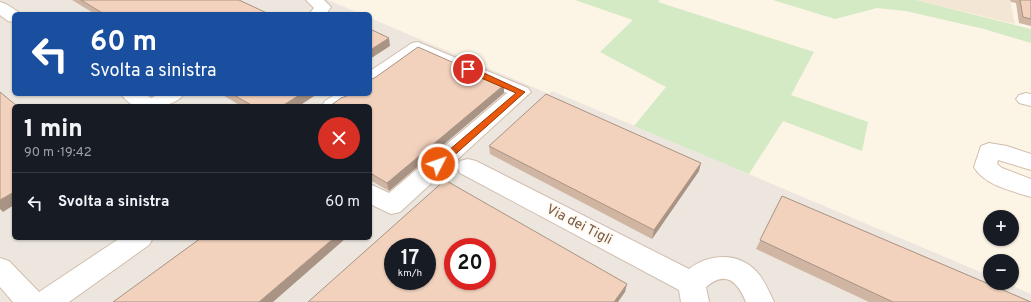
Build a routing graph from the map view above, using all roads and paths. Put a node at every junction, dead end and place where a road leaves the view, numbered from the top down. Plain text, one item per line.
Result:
1 (314, 0) edge
2 (0, 7) edge
3 (319, 12) edge
4 (12, 15) edge
5 (372, 79) edge
6 (134, 96) edge
7 (170, 96) edge
8 (347, 96) edge
9 (148, 104) edge
10 (155, 104) edge
11 (335, 104) edge
12 (1031, 162) edge
13 (468, 167) dead end
14 (1031, 188) edge
15 (372, 194) edge
16 (137, 240) edge
17 (0, 269) edge
18 (693, 292) edge
19 (31, 302) edge
20 (47, 302) edge
21 (760, 302) edge

1 - 3 street
2 - 4 street
5 - 15 street
6 - 9 street
7 - 10 street
8 - 11 street
12 - 14 street
13 - 18 street, Via dei Tigli
16 - 20 street
17 - 19 street
18 - 21 street, Via dei Tigli

